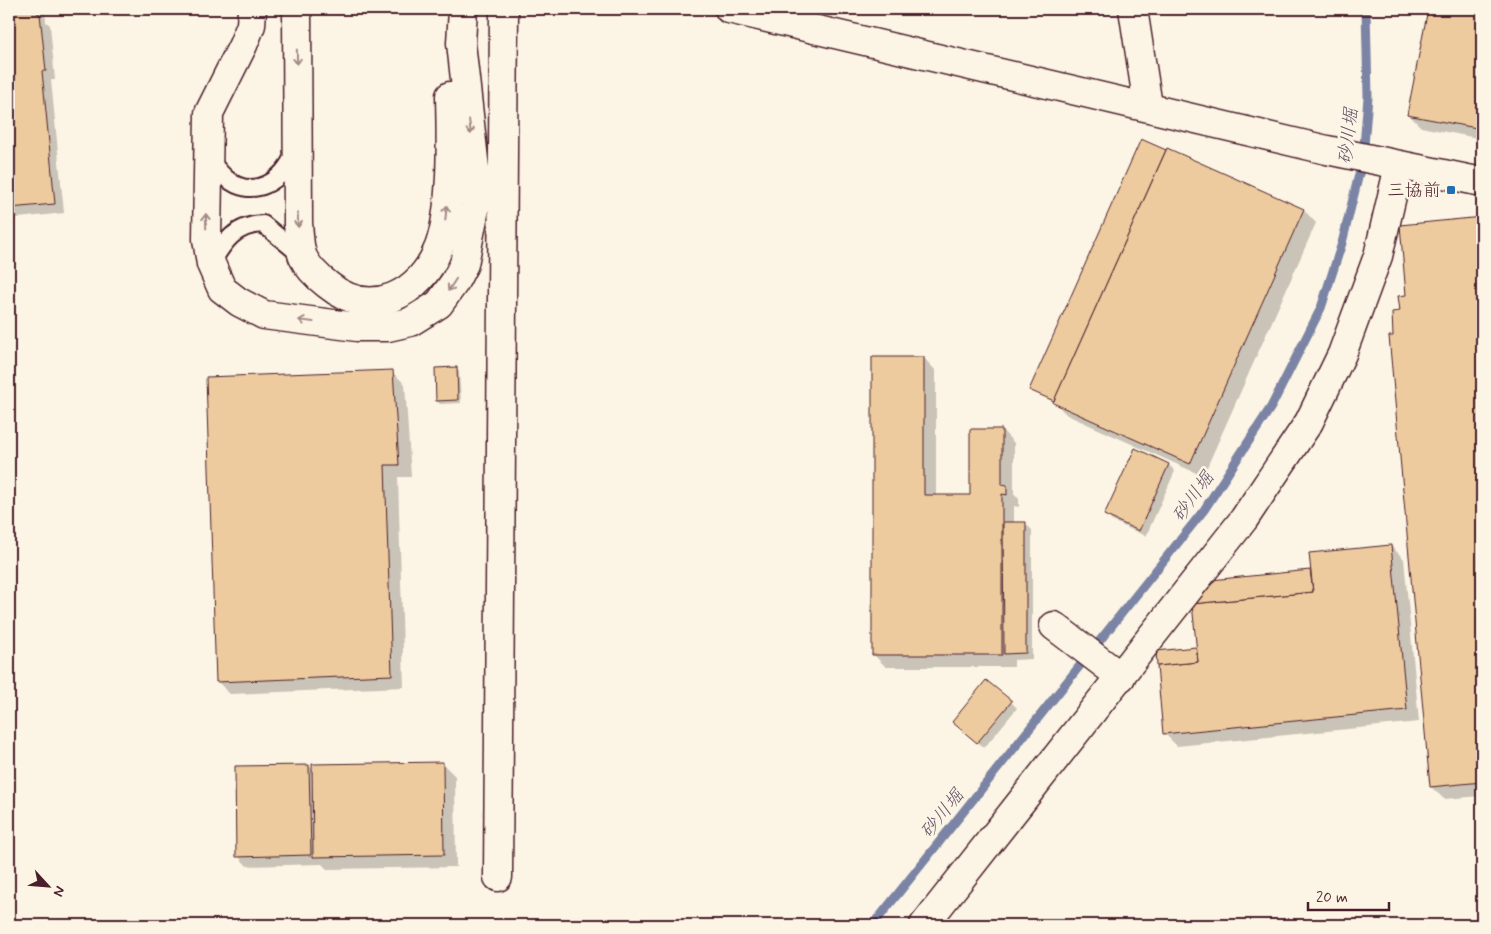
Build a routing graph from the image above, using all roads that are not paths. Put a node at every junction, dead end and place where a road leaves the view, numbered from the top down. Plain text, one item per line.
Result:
1 (252, 9) edge
2 (297, 9) edge
3 (451, 9) edge
4 (463, 9) edge
5 (504, 9) edge
6 (729, 9) edge
7 (1133, 9) edge
8 (1148, 106) junction
9 (298, 139) junction
10 (207, 156) junction
11 (1393, 164) junction
12 (1482, 182) edge
13 (303, 257) junction
14 (212, 264) junction
15 (1059, 630) dead end
16 (1117, 674) junction
17 (498, 877) dead end
18 (924, 925) edge

1 - 10 main road
2 -> 9 main road
13 -> 3 main road
4 -> 14 main road
5 - 17 main road
6 - 8 main road
7 - 8 main road
8 - 11 main road
9 - 10 lane
9 -> 13 main road
14 -> 10 main road
11 - 12 main road
11 - 16 main road
13 - 14 lane
15 - 16 main road
16 - 18 main road

